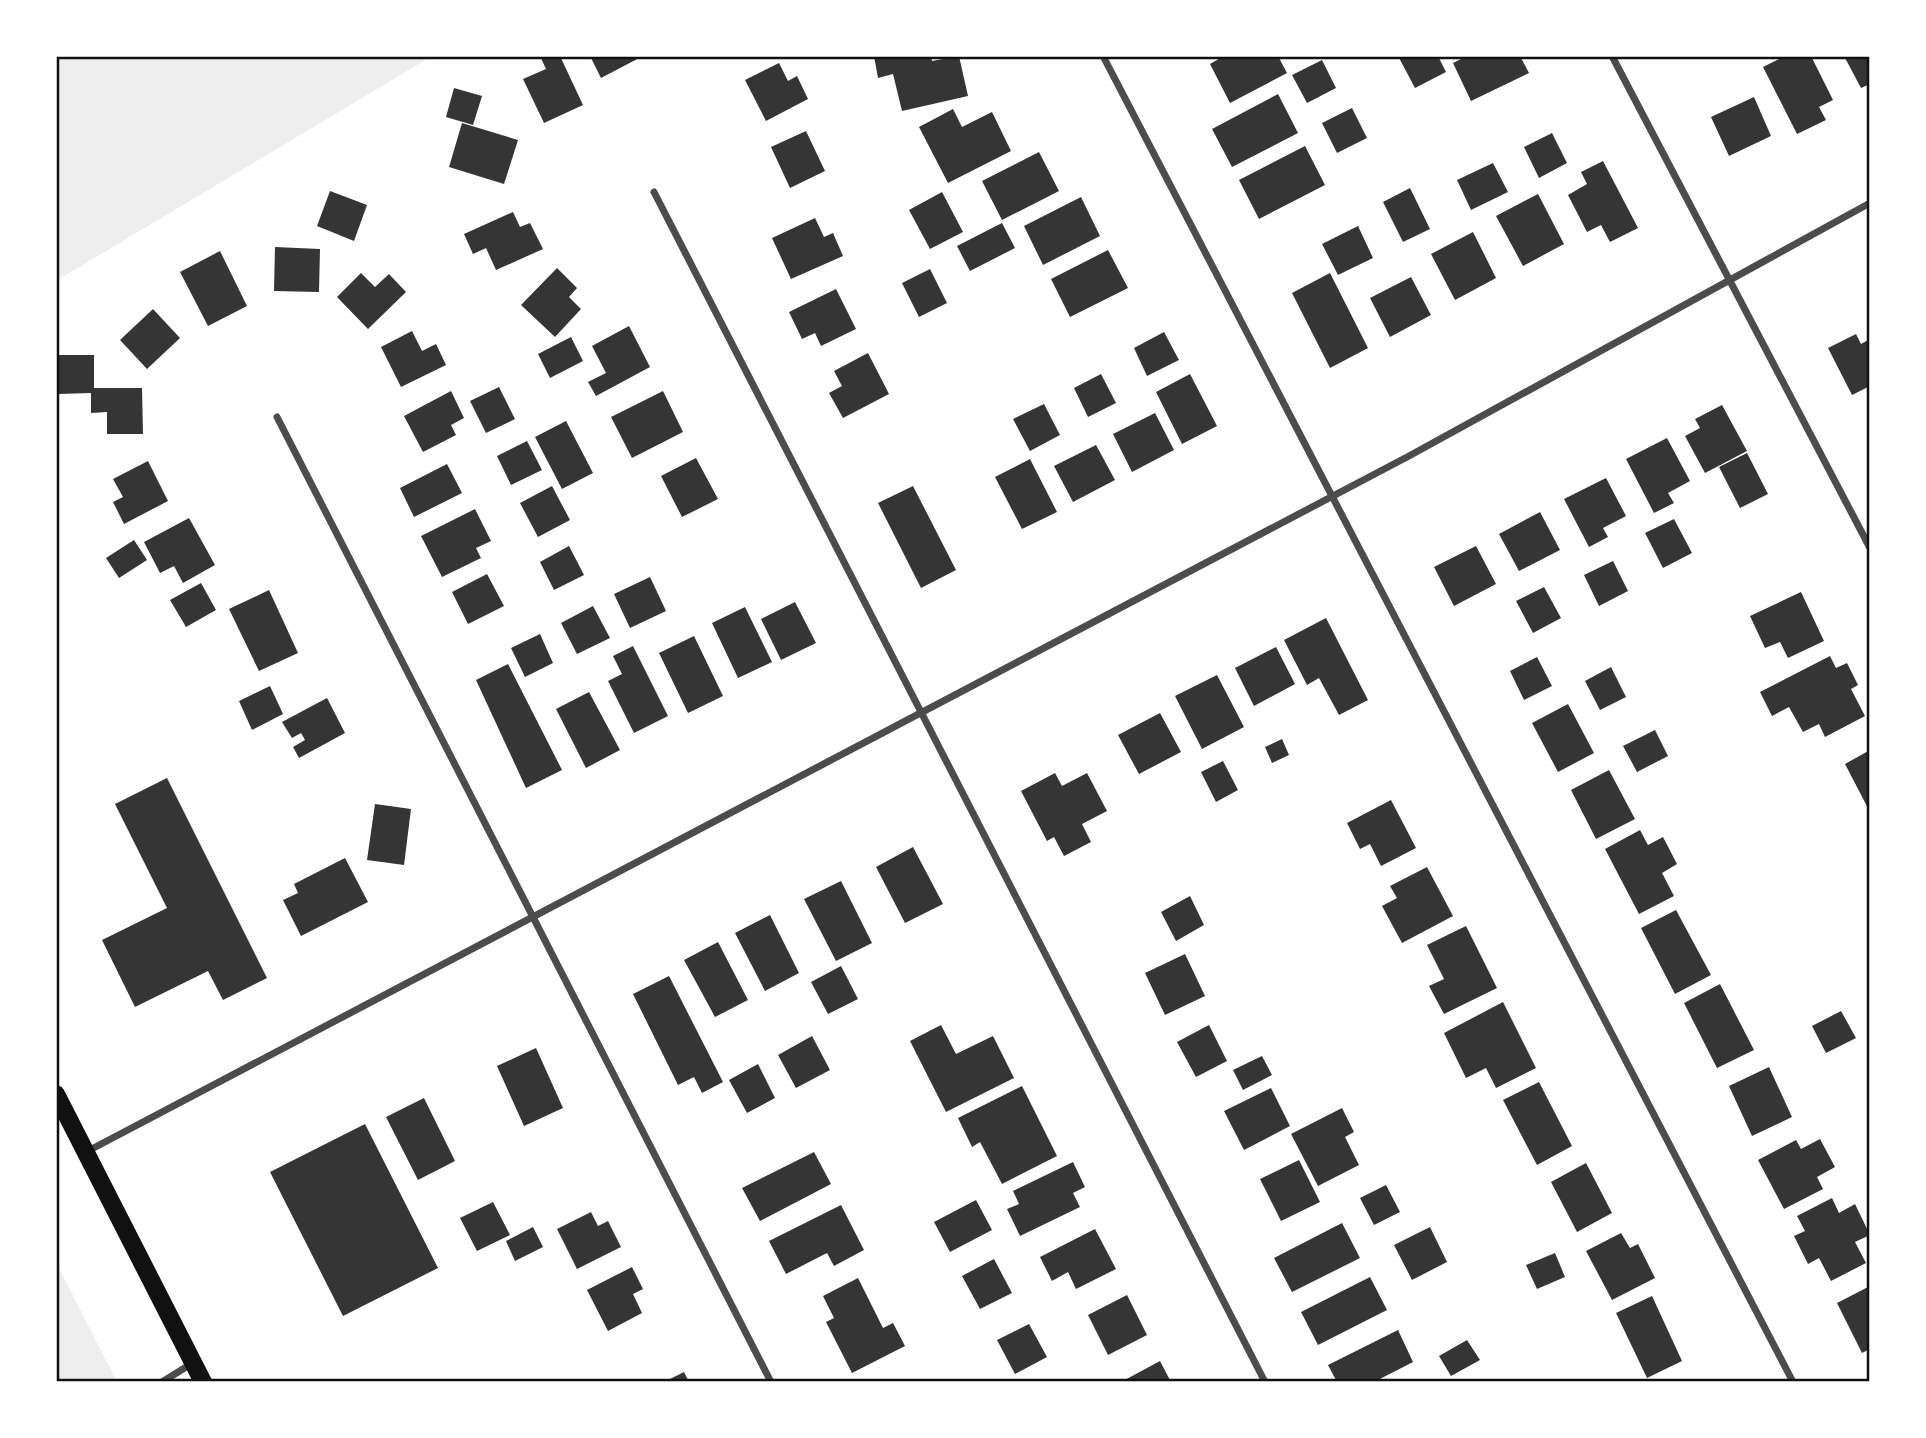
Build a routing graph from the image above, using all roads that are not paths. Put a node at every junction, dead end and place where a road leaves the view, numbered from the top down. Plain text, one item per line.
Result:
1 (1103, 56) edge
2 (1612, 56) edge
3 (654, 192) dead end
4 (1870, 203) edge
5 (1730, 281) junction
6 (277, 418) dead end
7 (1330, 496) junction
8 (1870, 548) edge
9 (922, 710) junction
10 (534, 915) junction
11 (56, 1094) edge
12 (86, 1152) junction
13 (194, 1363) junction
14 (162, 1382) edge
15 (203, 1382) edge
16 (771, 1382) edge
17 (1265, 1382) edge
18 (1793, 1382) edge

1 - 7 street
2 - 5 street
3 - 9 street
4 - 5 street
5 - 7 street
5 - 8 street
6 - 10 street
7 - 9 street
7 - 18 street
9 - 10 street
9 - 17 street
10 - 12 street
10 - 16 street
11 - 12 main road
12 - 13 main road
13 - 14 street
13 - 15 main road

